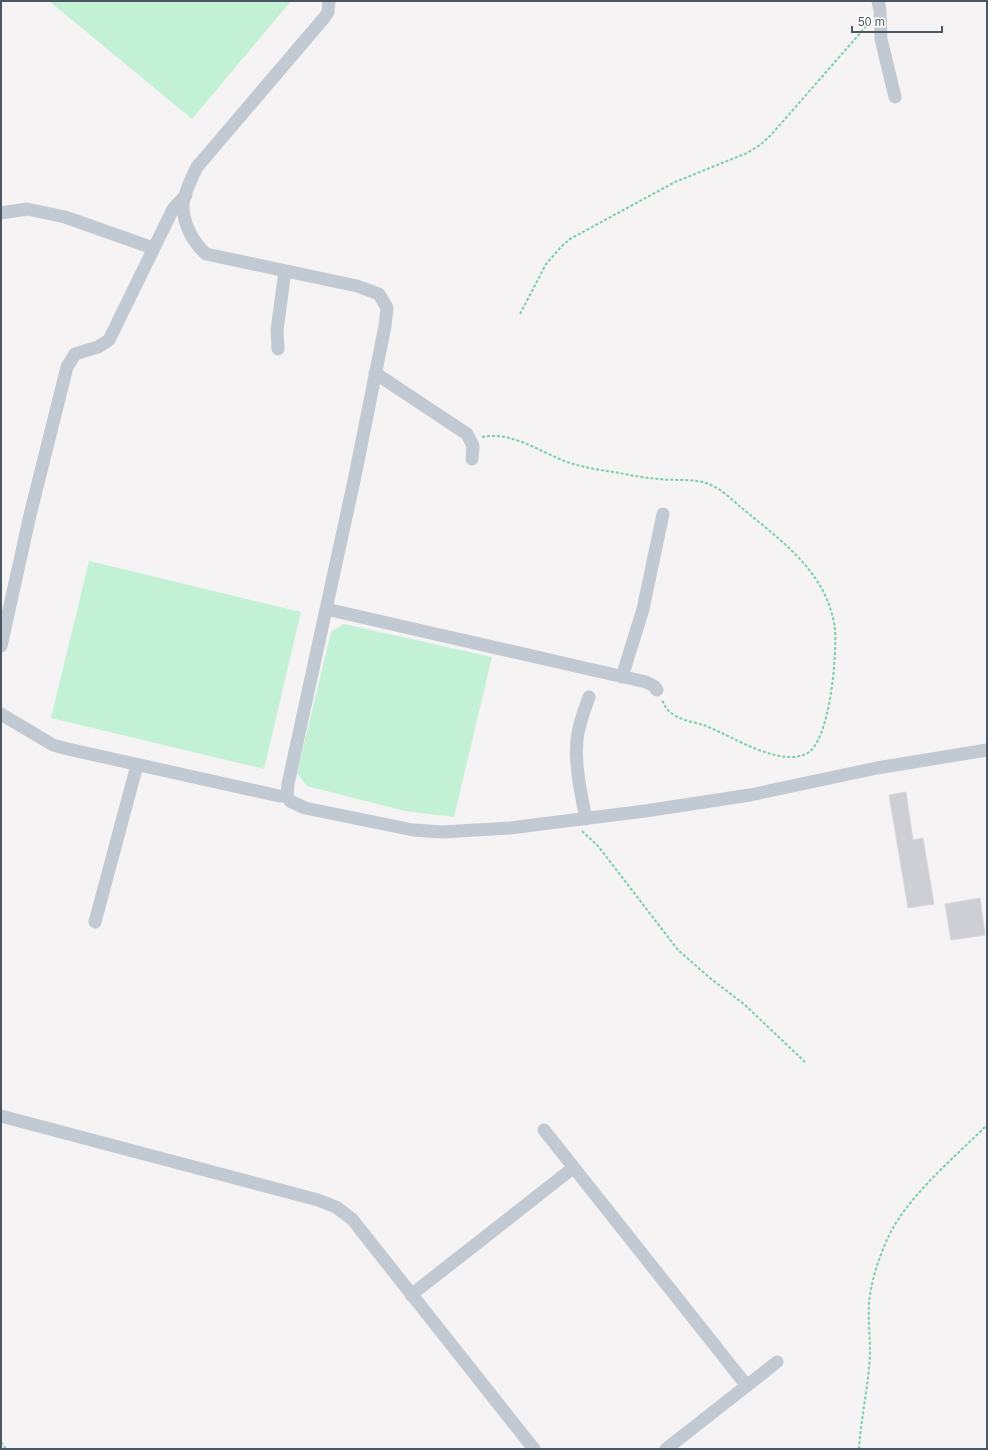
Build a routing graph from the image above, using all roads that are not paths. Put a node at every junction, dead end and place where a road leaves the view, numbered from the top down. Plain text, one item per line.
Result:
1 (329, 1) edge
2 (879, 5) edge
3 (895, 97) dead end
4 (186, 195) junction
5 (1, 213) edge
6 (153, 248) junction
7 (285, 271) junction
8 (278, 349) dead end
9 (375, 373) junction
10 (472, 459) dead end
11 (663, 514) dead end
12 (326, 609) junction
13 (1, 646) edge
14 (622, 676) junction
15 (657, 690) road end
16 (589, 697) dead end
17 (1, 714) edge
18 (987, 750) edge
19 (137, 765) junction
20 (286, 796) junction
21 (586, 820) junction
22 (95, 922) dead end
23 (1, 1116) edge
24 (544, 1130) dead end
25 (573, 1168) junction
26 (411, 1295) junction
27 (777, 1362) dead end
28 (747, 1386) junction
29 (534, 1449) edge
30 (666, 1449) edge

1 - 4 street
2 - 3 street
4 - 6 street
4 - 7 street
5 - 6 street
6 - 13 street
7 - 8 street
7 - 9 street
9 - 10 street
9 - 12 street
11 - 14 street
12 - 14 street
12 - 20 street
14 - 15 street
16 - 21 street
17 - 19 street
18 - 21 street
19 - 20 street
19 - 22 street
20 - 21 street
23 - 26 street
24 - 25 street
25 - 26 street
25 - 28 street
26 - 29 street
27 - 28 street
28 - 30 street

